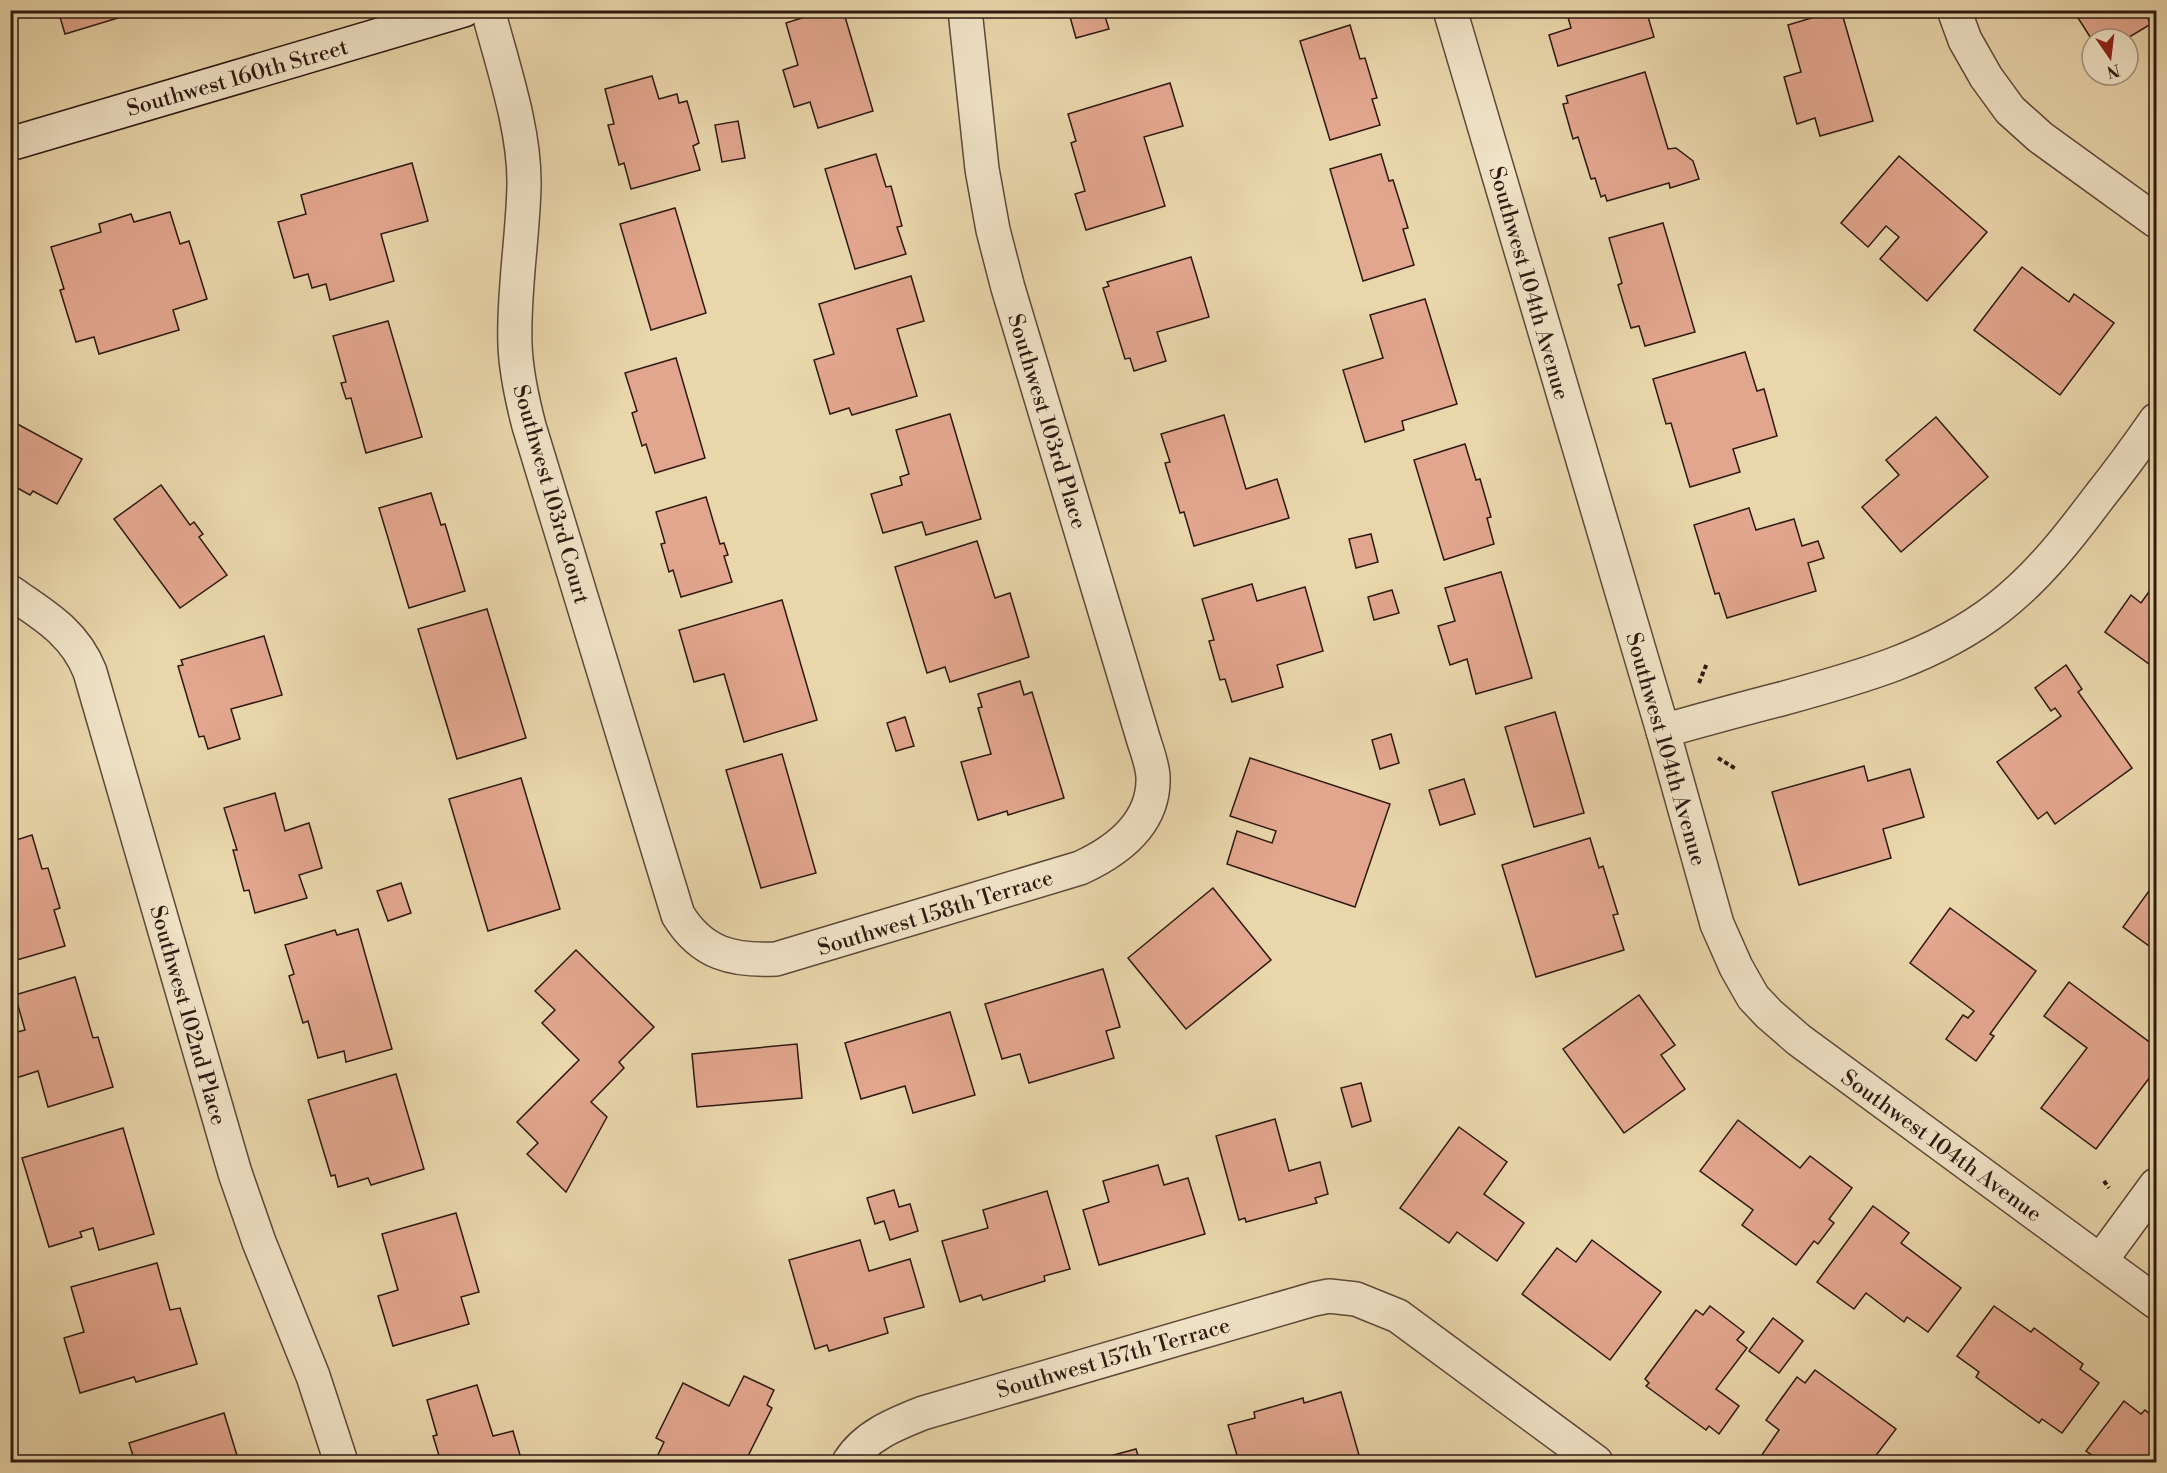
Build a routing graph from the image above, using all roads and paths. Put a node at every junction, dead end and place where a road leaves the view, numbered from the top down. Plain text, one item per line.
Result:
1 (464, 10) edge
2 (488, 10) edge
3 (965, 10) edge
4 (1450, 10) edge
5 (1954, 10) edge
6 (10, 144) edge
7 (2157, 221) edge
8 (2157, 420) edge
9 (10, 592) edge
10 (1707, 663) dead end
11 (1699, 684) dead end
12 (1663, 731) junction
13 (1718, 758) dead end
14 (1736, 768) dead end
15 (1139, 823) joint
16 (715, 952) joint
17 (2157, 1185) edge
18 (2101, 1260) junction
19 (2157, 1302) edge
20 (857, 1453) edge
21 (341, 1462) edge
22 (1596, 1462) edge

1 - 6 street, Southwest 160th Street
2 - 16 street, Southwest 103rd Court
3 - 15 street, Southwest 103rd Place
4 - 12 street, Southwest 104th Avenue
5 - 7 street
8 - 12 street
9 - 21 street, Southwest 102nd Place
10 - 11 path
12 - 18 street, Southwest 104th Avenue
13 - 14 path
15 - 16 street, Southwest 158th Terrace
17 - 18 street
18 - 19 street, Southwest 104th Avenue
20 - 22 street, Southwest 157th Terrace

